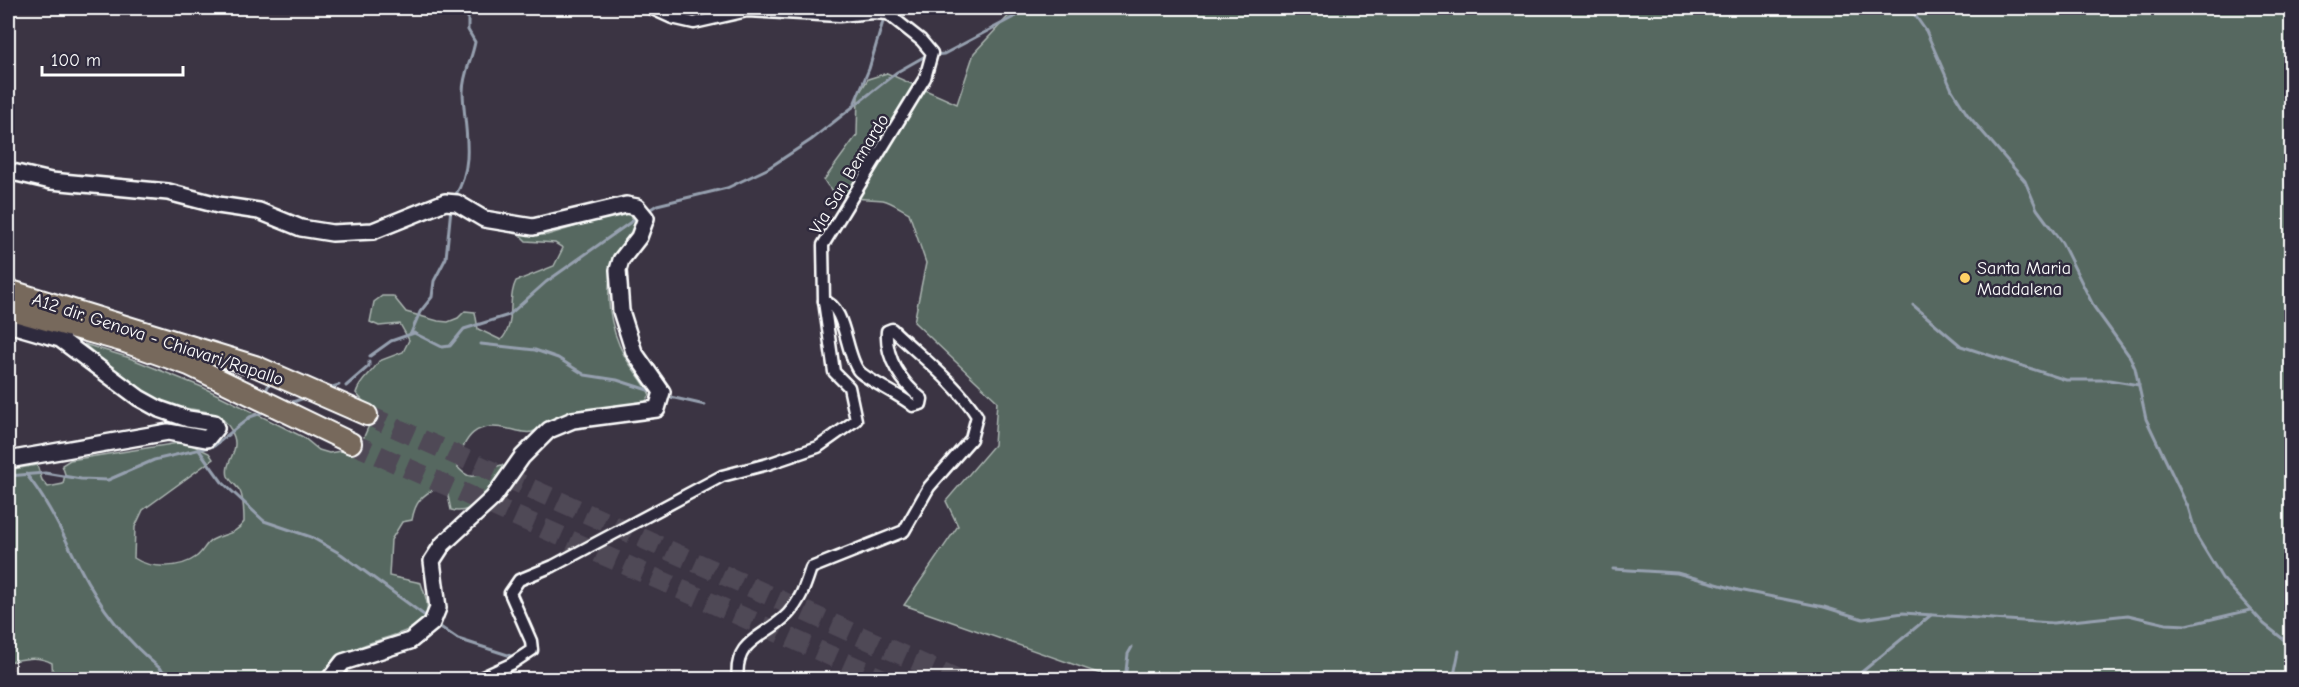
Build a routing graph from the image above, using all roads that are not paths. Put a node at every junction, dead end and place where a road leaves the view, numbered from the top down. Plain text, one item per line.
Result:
1 (650, 8) edge
2 (8, 171) edge
3 (8, 290) edge
4 (824, 302) junction
5 (8, 309) edge
6 (8, 324) edge
7 (189, 356) junction
8 (367, 415) tunnel mouth
9 (351, 443) tunnel mouth
10 (8, 460) edge
11 (329, 680) edge
12 (476, 680) edge
13 (738, 680) edge

1 - 4 street, Via San Bernardo
2 - 11 street
3 - 7 highway, A12 dir. Genova - Chiavari/Rapallo
4 - 12 street, Via San Bernardo
4 - 13 street
5 - 7 highway
6 - 10 street
7 - 8 highway, A12 dir. Genova - Chiavari/Rapallo
7 - 9 highway

